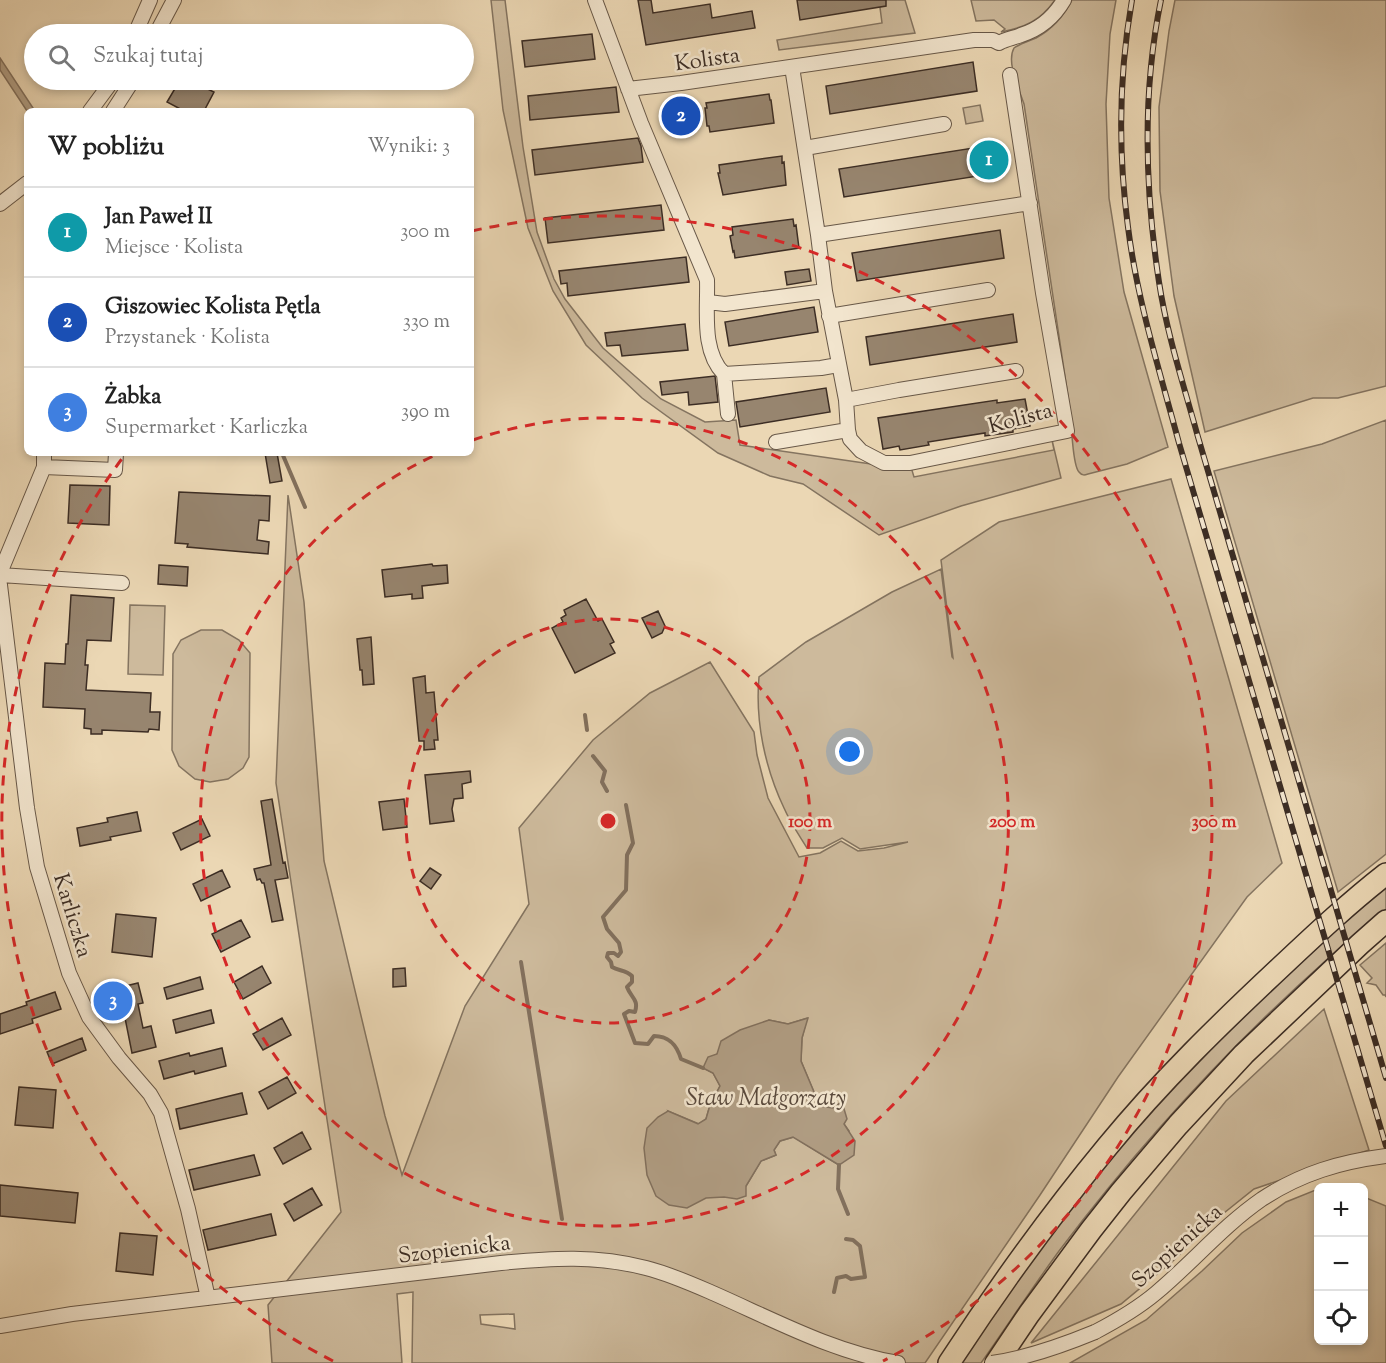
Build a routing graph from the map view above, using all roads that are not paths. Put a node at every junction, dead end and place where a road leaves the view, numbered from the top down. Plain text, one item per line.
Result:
1 (150, 0) edge
2 (174, 0) edge
3 (595, 0) edge
4 (1064, 0) edge
5 (139, 24) edge
6 (161, 24) edge
7 (792, 67) junction
8 (1010, 75) dead end
9 (628, 89) junction
10 (106, 90) edge
11 (127, 90) edge
12 (92, 108) edge
13 (115, 108) edge
14 (944, 124) dead end
15 (805, 148) junction
16 (24, 185) edge
17 (1030, 203) junction
18 (0, 204) edge
19 (818, 235) junction
20 (988, 290) dead end
21 (825, 291) junction
22 (708, 302) junction
23 (829, 316) junction
24 (838, 365) junction
25 (1016, 371) dead end
26 (724, 374) junction
27 (846, 400) junction
28 (728, 414) dead end
29 (848, 430) junction
30 (776, 442) dead end
31 (116, 456) edge
32 (44, 460) edge
33 (0, 574) edge
34 (122, 583) dead end
35 (0, 585) edge
36 (1386, 874) edge
37 (1386, 921) edge
38 (1386, 1156) edge
39 (208, 1298) junction
40 (0, 1326) edge
41 (898, 1363) edge
42 (949, 1363) edge
43 (994, 1363) edge

1 - 5 street
2 - 6 street
3 - 9 street
4 - 7 street, Kolista
7 - 9 street, Kolista
7 - 15 street
8 - 17 street, Kolista
9 - 22 street
10 - 12 street
11 - 13 street
14 - 15 street
15 - 19 street
16 - 18 street
17 - 19 street
17 - 29 street, Kolista
19 - 21 street
20 - 23 street
21 - 22 street
21 - 23 street
22 - 26 street
23 - 24 street
24 - 26 street
24 - 27 street
25 - 27 street, Kolista
26 - 28 street
27 - 29 street
29 - 30 street
31 - 32 street
32 - 33 street
33 - 34 street
35 - 39 street, Karliczka
36 - 42 highway
37 - 43 highway
38 - 43 street, Szopienicka, bridge
39 - 40 street, Szopienicka
39 - 41 street, Szopienicka

